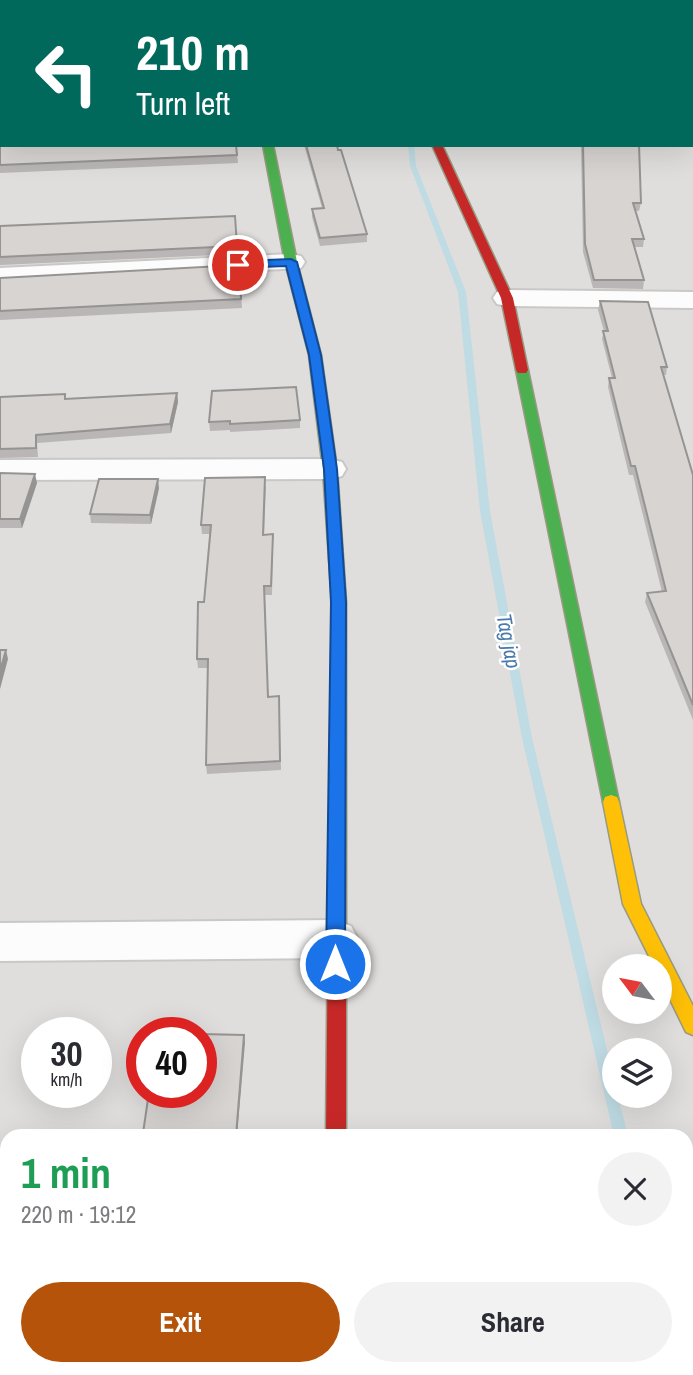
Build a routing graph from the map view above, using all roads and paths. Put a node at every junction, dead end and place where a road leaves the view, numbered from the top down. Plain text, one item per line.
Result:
1 (268, 147) edge
2 (438, 147) edge
3 (291, 262) junction
4 (0, 276) edge
5 (508, 298) junction
6 (693, 300) edge
7 (331, 469) junction
8 (0, 470) edge
9 (335, 939) junction
10 (0, 942) edge
11 (693, 1026) edge
12 (336, 1129) edge

1 - 3 street
2 - 5 street
3 - 4 street
3 - 7 street
5 - 6 street
5 - 11 street
7 - 8 street
7 - 9 street
9 - 10 street
9 - 12 street

